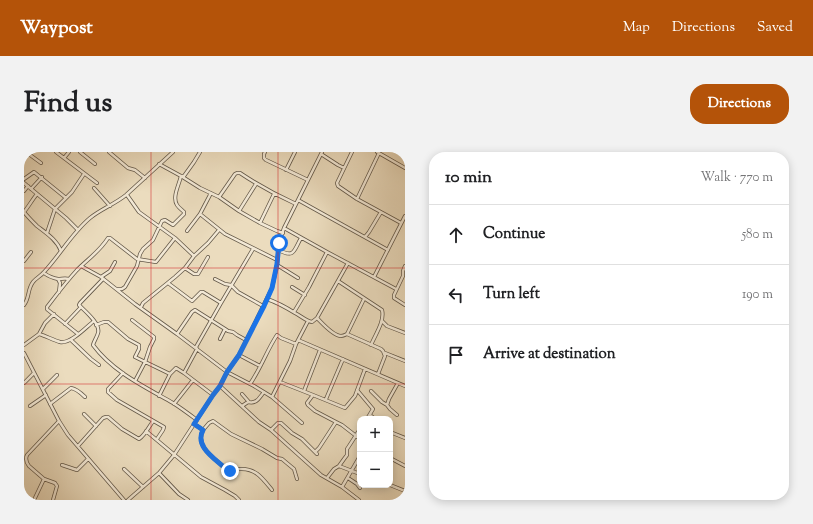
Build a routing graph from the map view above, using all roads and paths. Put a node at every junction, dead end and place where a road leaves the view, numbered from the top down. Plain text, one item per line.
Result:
1 (26, 152) edge
2 (56, 152) edge
3 (69, 152) edge
4 (80, 152) edge
5 (109, 152) edge
6 (173, 152) edge
7 (200, 152) edge
8 (265, 152) edge
9 (295, 152) edge
10 (352, 152) edge
11 (321, 153) edge
12 (378, 153) edge
13 (64, 158) junction
14 (41, 163) dead end
15 (95, 164) dead end
16 (159, 164) junction
17 (344, 168) junction
18 (405, 168) edge
19 (286, 170) junction
20 (84, 174) junction
21 (181, 176) junction
22 (42, 177) junction
23 (145, 178) junction
24 (24, 179) edge
25 (308, 180) junction
26 (24, 183) edge
27 (97, 183) dead end
28 (256, 184) junction
29 (28, 186) junction
30 (94, 188) dead end
31 (31, 189) junction
32 (24, 191) edge
33 (211, 193) junction
34 (37, 194) junction
35 (274, 194) junction
36 (126, 195) junction
37 (219, 197) junction
38 (66, 198) junction
39 (357, 199) junction
40 (298, 200) junction
41 (296, 204) junction
42 (110, 206) junction
43 (56, 209) junction
44 (239, 210) junction
45 (24, 212) edge
46 (381, 212) junction
47 (200, 214) junction
48 (405, 216) edge
49 (260, 223) junction
50 (401, 223) junction
51 (159, 227) junction
52 (284, 228) junction
53 (78, 230) junction
54 (220, 230) junction
55 (187, 231) dead end
56 (47, 233) junction
57 (283, 233) junction
58 (365, 237) junction
59 (175, 238) junction
60 (301, 238) junction
61 (253, 249) junction
62 (278, 250) junction
63 (388, 250) junction
64 (62, 251) junction
65 (31, 252) dead end
66 (327, 252) junction
67 (194, 256) junction
68 (208, 257) dead end
69 (138, 260) junction
70 (277, 260) junction
71 (24, 261) edge
72 (115, 262) dead end
73 (348, 263) junction
74 (277, 264) junction
75 (81, 266) junction
76 (405, 266) edge
77 (184, 268) junction
78 (404, 271) edge
79 (44, 273) junction
80 (374, 277) junction
81 (102, 278) junction
82 (298, 278) dead end
83 (58, 279) junction
84 (69, 279) junction
85 (215, 279) dead end
86 (338, 281) junction
87 (168, 283) junction
88 (231, 285) junction
89 (292, 288) dead end
90 (116, 289) junction
91 (396, 289) junction
92 (59, 292) junction
93 (305, 295) junction
94 (267, 299) junction
95 (364, 299) junction
96 (221, 303) junction
97 (24, 305) edge
98 (405, 305) edge
99 (264, 306) junction
100 (81, 307) junction
101 (141, 307) junction
102 (294, 312) junction
103 (54, 314) junction
104 (317, 318) junction
105 (132, 320) dead end
106 (211, 320) junction
107 (94, 321) junction
108 (308, 321) junction
109 (382, 321) junction
110 (65, 324) junction
111 (96, 325) junction
112 (225, 329) junction
113 (405, 333) edge
114 (39, 334) junction
115 (78, 334) junction
116 (177, 334) junction
117 (347, 334) junction
118 (220, 339) dead end
119 (71, 340) junction
120 (246, 340) junction
121 (298, 340) junction
122 (290, 342) junction
123 (296, 344) junction
124 (24, 345) edge
125 (371, 345) junction
126 (294, 348) junction
127 (197, 349) junction
128 (320, 350) junction
129 (24, 353) edge
130 (385, 353) junction
131 (239, 355) junction
132 (343, 359) junction
133 (405, 361) edge
134 (145, 362) junction
135 (99, 365) dead end
136 (260, 366) junction
137 (365, 368) junction
138 (227, 372) junction
139 (123, 373) junction
140 (184, 373) junction
141 (34, 374) junction
142 (170, 374) junction
143 (378, 374) junction
144 (57, 375) dead end
145 (192, 380) junction
146 (135, 381) junction
147 (280, 382) junction
148 (24, 383) edge
149 (398, 383) junction
150 (250, 384) junction
151 (220, 386) junction
152 (405, 386) edge
153 (43, 389) junction
154 (358, 390) junction
155 (304, 391) junction
156 (371, 391) dead end
157 (264, 392) junction
158 (242, 394) dead end
159 (46, 395) junction
160 (213, 395) junction
161 (313, 395) junction
162 (159, 396) junction
163 (86, 397) dead end
164 (272, 397) junction
165 (326, 399) junction
166 (250, 402) junction
167 (50, 404) junction
168 (174, 404) junction
169 (387, 405) junction
170 (30, 406) dead end
171 (242, 406) junction
172 (84, 414) dead end
173 (370, 415) edge
174 (397, 415) dead end
175 (197, 420) junction
176 (59, 421) junction
177 (153, 421) junction
178 (336, 422) junction
179 (302, 423) dead end
180 (194, 424) junction
181 (96, 426) junction
182 (203, 430) junction
183 (271, 430) junction
184 (146, 431) junction
185 (393, 433) edge
186 (356, 435) joint
187 (405, 438) edge
188 (157, 439) junction
189 (78, 446) junction
190 (174, 455) junction
191 (88, 459) junction
192 (25, 460) edge
193 (393, 460) edge
194 (357, 462) edge
195 (62, 465) dead end
196 (339, 466) junction
197 (405, 466) edge
198 (124, 469) dead end
199 (352, 471) junction
200 (159, 473) junction
201 (357, 473) edge
202 (44, 478) junction
203 (327, 478) junction
204 (348, 478) junction
205 (297, 479) dead end
206 (357, 484) edge
207 (393, 486) edge
208 (142, 487) junction
209 (342, 487) junction
210 (272, 490) dead end
211 (405, 491) edge
212 (34, 500) edge
213 (53, 500) edge
214 (124, 500) edge
215 (128, 500) edge
216 (188, 500) edge
217 (239, 500) edge
218 (360, 500) edge

1 - 14 street
2 - 13 street
3 - 13 street
4 - 15 street
5 - 23 street
6 - 16 street
7 - 21 street
8 - 19 street
9 - 19 street
10 - 17 street
11 - 17 street
11 - 25 street
12 - 18 street
12 - 39 street
13 - 20 street
16 - 21 street
16 - 23 street
17 - 39 street
19 - 25 street
20 - 27 street
20 - 38 street
21 - 33 street
21 - 51 street
22 - 24 street
22 - 31 street
22 - 38 street
23 - 36 street
25 - 40 street
26 - 29 street
28 - 35 street
28 - 37 street
28 - 44 street
29 - 31 street
29 - 32 street
30 - 42 street
31 - 34 street
33 - 37 street
33 - 47 street
34 - 43 street
34 - 45 street
35 - 41 street
35 - 49 street
36 - 42 street
36 - 51 street
37 - 44 street
38 - 43 street
39 - 46 street
40 - 41 street
40 - 58 street
41 - 52 street
42 - 53 street
43 - 53 street
43 - 56 street
44 - 49 street
45 - 56 street
46 - 50 street
46 - 58 street
47 - 54 street
47 - 55 street
48 - 50 street
49 - 57 street
50 - 63 street
51 - 59 street
51 - 69 street
52 - 57 street
52 - 60 street
53 - 64 street
54 - 61 street
54 - 67 street
56 - 64 street
57 - 62 street
58 - 63 street
59 - 67 street
59 - 69 street
60 - 62 street
60 - 66 street
61 - 70 street
61 - 88 street
62 - 70 street
63 - 80 street
64 - 79 street
65 - 71 street
66 - 73 street
66 - 93 street
67 - 77 street
68 - 77 street
69 - 75 street
69 - 90 street
70 - 74 street
72 - 81 street
73 - 80 street
73 - 86 street
74 - 82 street
74 - 94 street
75 - 81 street
75 - 84 street
76 - 78 street
77 - 87 street
78 - 91 street
79 - 83 street
79 - 97 street
80 - 91 street
81 - 90 street
81 - 100 street
83 - 84 street
83 - 92 street
84 - 92 street
85 - 88 street
86 - 95 street
86 - 104 street
87 - 96 street
87 - 101 street
88 - 96 street
88 - 99 street
89 - 93 street
90 - 101 street
91 - 98 street
92 - 103 street
93 - 102 street
94 - 99 street
94 - 102 street
95 - 109 street
95 - 117 street
96 - 106 street
99 - 120 street
100 - 107 street
100 - 110 street
101 - 116 street
102 - 108 street
103 - 110 street
103 - 114 street
104 - 108 street
104 - 117 street
105 - 134 street
106 - 112 street
106 - 116 street
106 - 127 street
107 - 111 street
107 - 115 street
108 - 121 street
109 - 113 street
109 - 125 street
110 - 115 street
111 - 134 street
111 - 139 street
112 - 118 street
112 - 120 street
114 - 119 street
114 - 124 street
115 - 119 street
116 - 127 street
117 - 125 street
119 - 135 street
120 - 131 street
121 - 123 street
121 - 128 street
122 - 123 street
122 - 126 street
122 - 136 street
123 - 126 street
125 - 130 street
126 - 147 street
127 - 138 street
127 - 140 street
128 - 132 street
128 - 155 street
129 - 141 street
130 - 133 street
130 - 143 street
131 - 136 street
131 - 138 street
132 - 137 street
132 - 165 street
134 - 142 street
134 - 146 street
136 - 150 street
137 - 143 street
137 - 154 street
138 - 150 street
138 - 151 street
139 - 146 street
139 - 177 street
140 - 142 street
140 - 145 street
141 - 148 street
141 - 153 street
142 - 162 street
143 - 149 street
144 - 153 street
145 - 160 street
145 - 168 street
146 - 162 street
147 - 155 street
147 - 164 street
149 - 152 street
149 - 169 street
150 - 157 street
151 - 160 street
151 - 171 street
153 - 159 street
154 - 165 street
154 - 173 street
155 - 161 street
156 - 169 street
157 - 164 street
157 - 166 street
158 - 166 street
159 - 167 street
159 - 170 street
160 - 175 street
161 - 165 street
161 - 178 street
162 - 168 street
163 - 167 street
164 - 179 street
166 - 171 street
167 - 176 street
168 - 175 street
169 - 174 street
171 - 183 street
172 - 181 street
175 - 180 street
176 - 189 street
176 - 192 street
177 - 184 street
177 - 188 street
178 - 183 street
178 - 186 street
180 - 182 street
180 - 190 street
181 - 184 street
181 - 189 street
182 - 205 street
182 - 210 street
183 - 203 street
184 - 188 street
185 - 187 street
186 - 196 street
188 - 190 street
189 - 191 street
190 - 200 street
190 - 217 street
191 - 195 street
191 - 214 street
192 - 202 street
193 - 197 street
194 - 199 street
196 - 199 street
196 - 203 street
198 - 208 street
199 - 201 street
199 - 204 street
200 - 208 street
200 - 216 street
202 - 212 street
202 - 213 street
203 - 209 street
204 - 206 street
204 - 209 street
207 - 211 street
208 - 215 street
209 - 218 street

